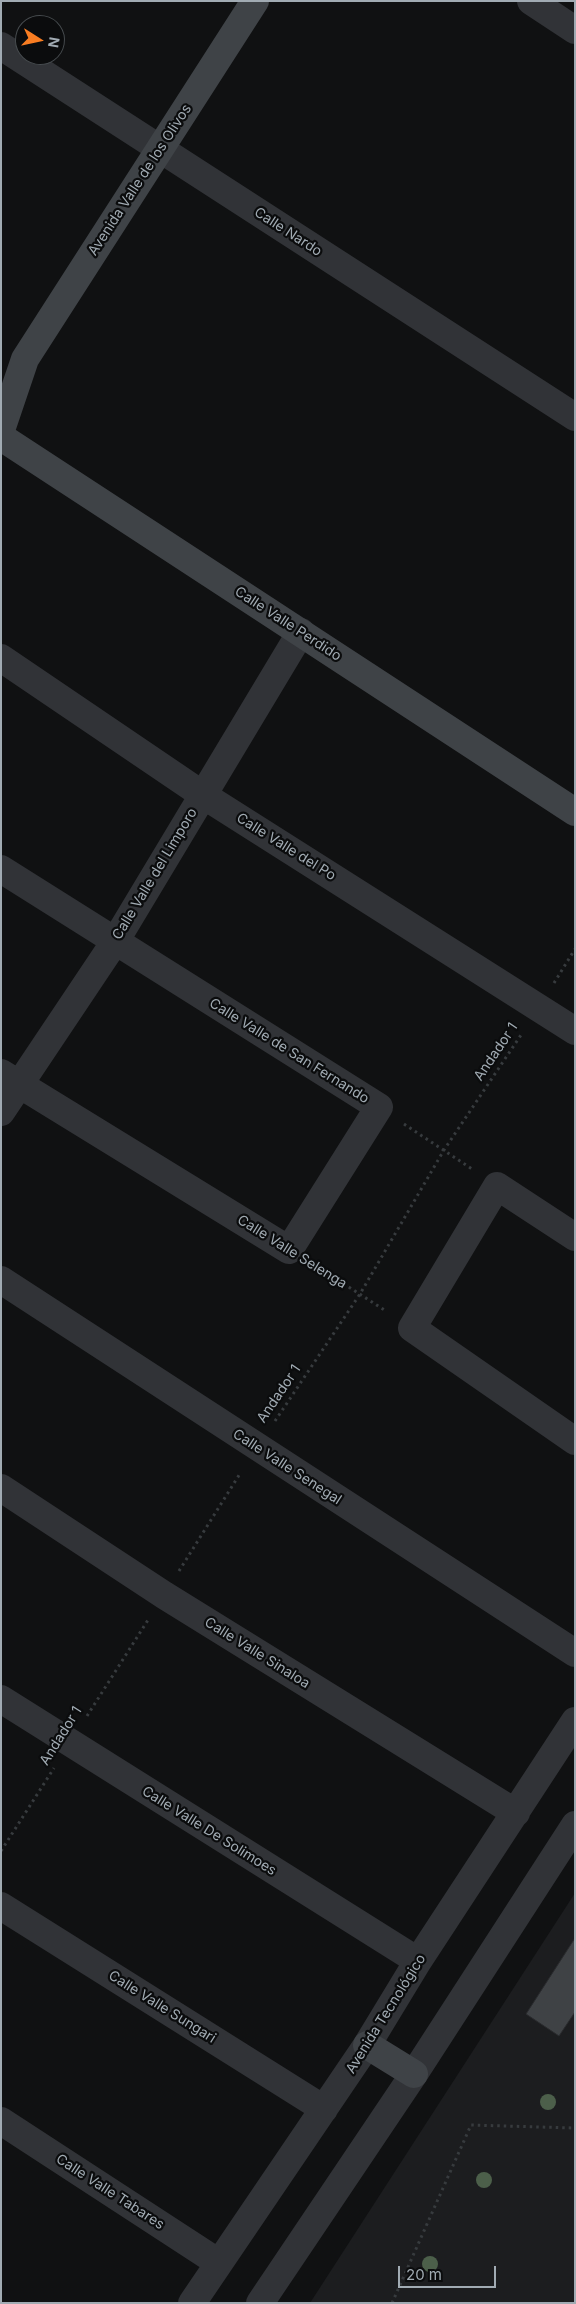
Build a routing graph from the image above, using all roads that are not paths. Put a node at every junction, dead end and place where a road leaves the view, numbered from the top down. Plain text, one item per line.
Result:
1 (255, 1) edge
2 (531, 1) edge
3 (575, 30) edge
4 (1, 46) edge
5 (159, 149) junction
6 (25, 359) junction
7 (1, 378) edge
8 (575, 417) edge
9 (1, 430) edge
10 (1, 437) edge
11 (301, 632) junction
12 (1, 658) edge
13 (203, 795) junction
14 (575, 812) edge
15 (1, 869) edge
16 (116, 940) junction
17 (575, 1031) edge
18 (10, 1079) edge
19 (1, 1112) edge
20 (575, 1237) edge
21 (289, 1250) joint
22 (1, 1280) edge
23 (575, 1441) edge
24 (1, 1488) edge
25 (575, 1653) edge
26 (1, 1699) edge
27 (575, 1721) edge
28 (516, 1813) junction
29 (575, 1824) edge
30 (1, 1906) edge
31 (418, 1961) junction
32 (367, 2045) junction
33 (414, 2074) junction
34 (324, 2109) junction
35 (1, 2121) edge
36 (219, 2263) junction
37 (192, 2303) edge
38 (260, 2303) edge

1 - 5 street, Avenida Valle de los Olivos
2 - 3 street
4 - 5 street, Calle Nardo
5 - 6 street, Avenida Valle de los Olivos
5 - 8 street, Calle Nardo
6 - 7 street, Avenida Valle de los Olivos
6 - 9 street, Avenida Valle de los Olivos
10 - 11 street, Calle Valle Perdido
11 - 13 street, Calle Valle del Limporo
11 - 14 street, Calle Valle Perdido
12 - 13 street, Calle Valle del Po
13 - 16 street, Calle Valle del Limporo
13 - 17 street, Calle Valle del Po
15 - 16 street, Calle Valle de San Fernando
16 - 18 street, Calle Valle del Limporo
16 - 21 street, Calle Valle de San Fernando
18 - 19 street, Calle Valle del Limporo
18 - 21 street, Calle Valle Selenga
20 - 23 street
22 - 25 street, Calle Valle Senegal
24 - 28 street, Calle Valle Sinaloa
26 - 31 street, Calle Valle De Solimoes
27 - 28 street, Avenida Tecnológico
28 - 31 street, Avenida Tecnológico
29 - 33 street
30 - 34 street, Calle Valle Sungari
31 - 32 street, Avenida Tecnológico
32 - 33 street
32 - 34 street, Avenida Tecnológico
33 - 38 street
34 - 36 street, Avenida Tecnológico
35 - 36 street, Calle Valle Tabares
36 - 37 street, Avenida Tecnológico

